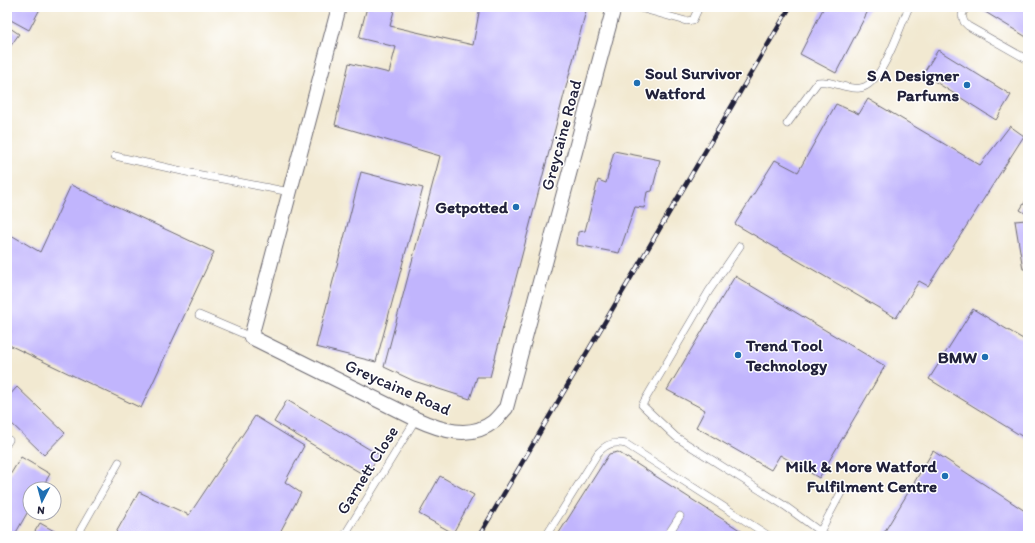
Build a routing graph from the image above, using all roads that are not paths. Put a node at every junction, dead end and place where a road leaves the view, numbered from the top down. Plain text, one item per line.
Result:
1 (339, 7) edge
2 (614, 7) edge
3 (636, 7) edge
4 (699, 7) edge
5 (909, 7) edge
6 (966, 7) edge
7 (1028, 60) edge
8 (787, 124) dead end
9 (115, 156) dead end
10 (290, 192) junction
11 (740, 246) dead end
12 (199, 315) dead end
13 (251, 337) junction
14 (416, 419) junction
15 (119, 462) dead end
16 (844, 489) dead end
17 (680, 516) dead end
18 (823, 534) edge
19 (77, 536) edge
20 (344, 536) edge
21 (546, 536) edge
22 (667, 536) edge
23 (769, 536) edge

1 - 10 street
2 - 14 street, Greycaine Road
3 - 4 lane
5 - 8 lane
6 - 7 lane
9 - 10 lane
10 - 13 street
11 - 18 lane
12 - 13 lane
13 - 14 street, Greycaine Road
14 - 20 lane, Garnett Close
15 - 19 lane
16 - 18 lane
17 - 22 lane
21 - 23 lane

